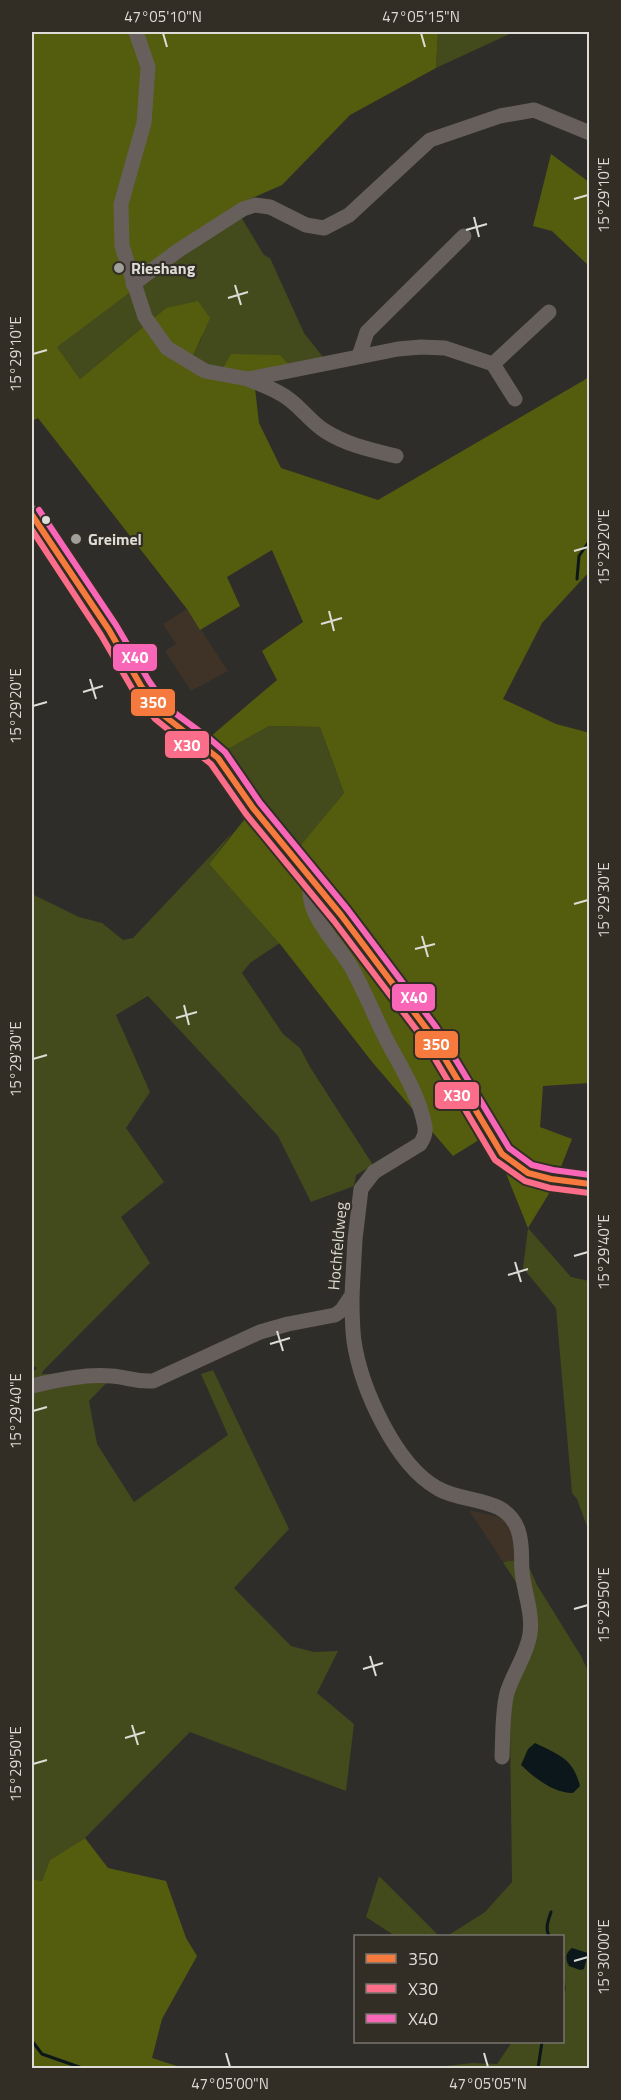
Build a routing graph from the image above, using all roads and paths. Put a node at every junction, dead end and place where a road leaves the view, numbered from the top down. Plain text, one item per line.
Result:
1 (136, 32) edge
2 (590, 133) edge
3 (464, 236) dead end
4 (134, 284) junction
5 (549, 312) dead end
6 (359, 357) junction
7 (493, 364) junction
8 (248, 379) junction
9 (514, 399) dead end
10 (396, 456) dead end
11 (32, 515) edge
12 (311, 880) junction
13 (590, 1184) edge
14 (352, 1295) junction
15 (326, 1317) junction
16 (354, 1342) junction
17 (32, 1386) edge
18 (502, 1757) dead end

1 - 4 street
2 - 4 street
3 - 6 street
4 - 8 street
5 - 7 street
6 - 7 street
6 - 8 street
7 - 9 street
8 - 10 street
11 - 12 main road
12 - 13 main road
12 - 14 street, Hochfeldweg
14 - 15 street, Hochfeldweg
14 - 16 street
15 - 16 street
15 - 17 street, Hochfeldweg
16 - 18 street

